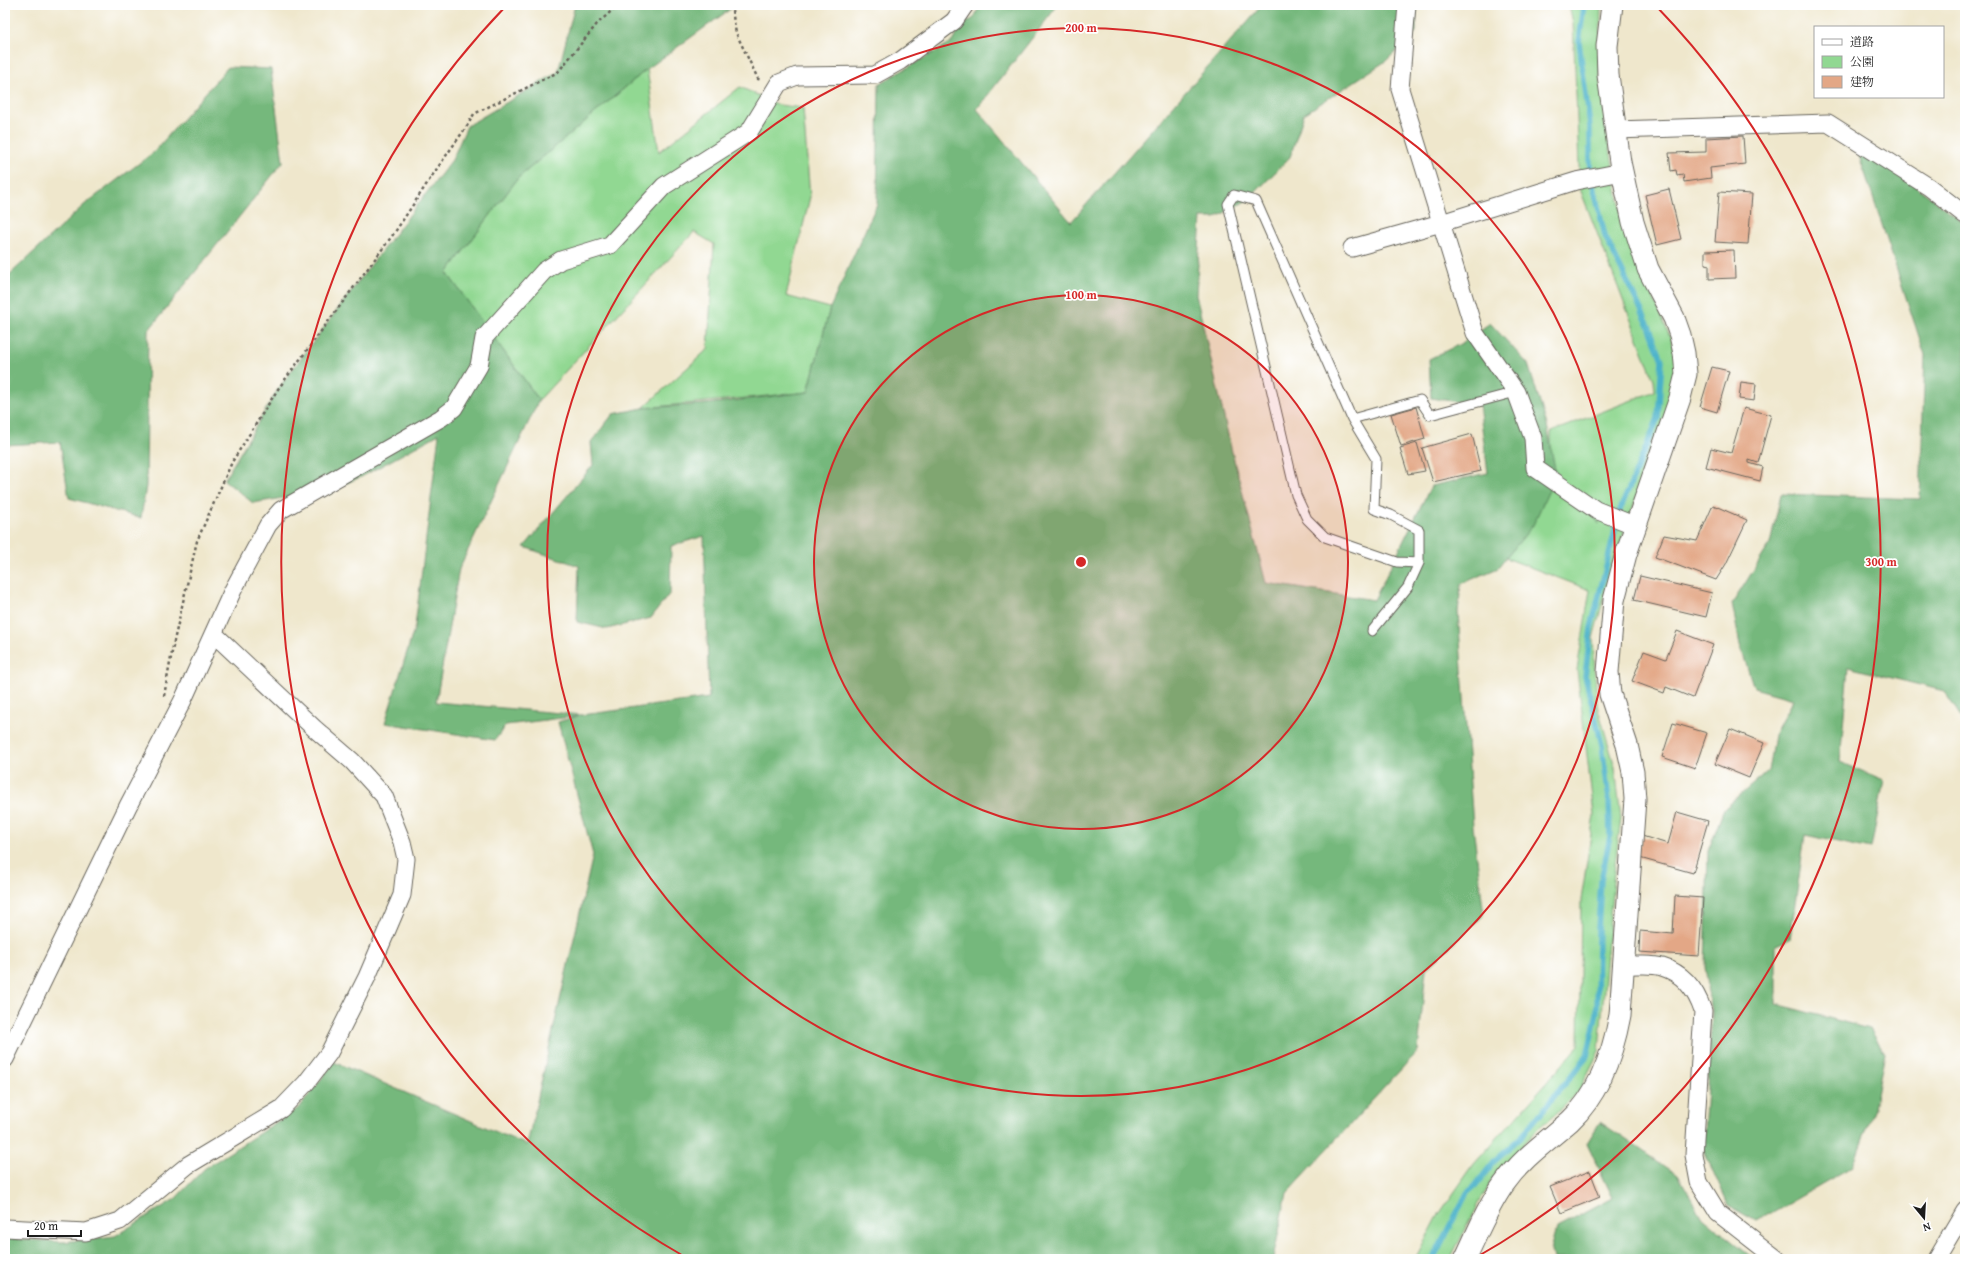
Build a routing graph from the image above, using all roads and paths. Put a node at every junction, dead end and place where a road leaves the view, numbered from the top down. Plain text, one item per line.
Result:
1 (618, 5) edge
2 (731, 5) edge
3 (965, 5) edge
4 (1407, 5) edge
5 (1612, 5) edge
6 (779, 82) junction
7 (1616, 130) junction
8 (1622, 172) junction
9 (1965, 215) edge
10 (1441, 223) junction
11 (1352, 248) dead end
12 (1516, 392) junction
13 (1352, 419) junction
14 (1636, 526) junction
15 (1419, 563) junction
16 (1372, 630) dead end
17 (214, 634) junction
18 (173, 719) junction
19 (1624, 965) junction
20 (5, 1059) edge
21 (1965, 1210) edge
22 (5, 1228) edge
23 (1465, 1259) edge
24 (1777, 1259) edge
25 (1936, 1259) edge

1 - 18 path
2 - 6 path
3 - 6 street
4 - 10 street
5 - 7 street
6 - 17 street
7 - 8 street
7 - 9 street
8 - 10 street
8 - 14 street
10 - 11 street
10 - 12 street
12 - 13 lane
12 - 14 street
13 - 15 lane
13 - 15 lane
14 - 19 street
15 - 16 lane
17 - 18 street
17 - 22 street
18 - 20 street
19 - 23 street
19 - 24 street
21 - 25 street

